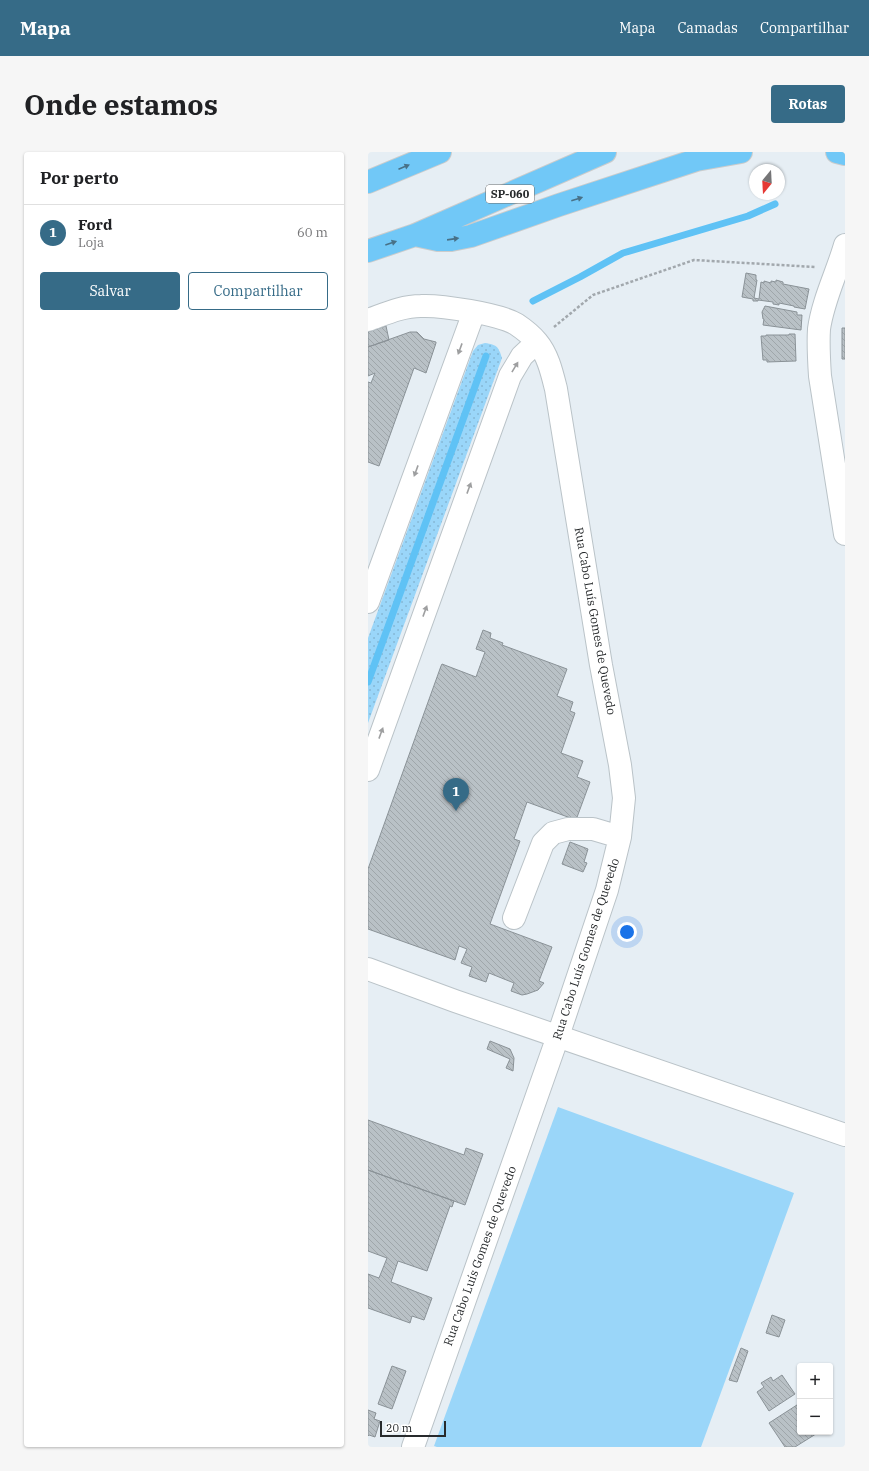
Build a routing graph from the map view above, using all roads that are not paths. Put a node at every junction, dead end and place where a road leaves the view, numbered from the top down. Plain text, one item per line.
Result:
1 (440, 152) edge
2 (605, 152) edge
3 (741, 152) edge
4 (837, 152) edge
5 (845, 154) edge
6 (368, 182) edge
7 (415, 235) junction
8 (845, 245) edge
9 (368, 252) edge
10 (474, 312) junction
11 (368, 320) edge
12 (537, 342) junction
13 (845, 534) edge
14 (368, 602) edge
15 (368, 770) edge
16 (620, 837) junction
17 (514, 918) dead end
18 (368, 969) edge
19 (558, 1036) junction
20 (845, 1135) edge
21 (413, 1447) edge

6 -> 1 highway
2 - 7 highway, SP-060
7 -> 3 highway
4 - 5 highway
9 -> 7 highway, SP-060
8 - 13 street
10 - 11 street
10 - 12 street
10 -> 14 street
15 -> 12 street
12 - 16 street, Rua Cabo Luís Gomes de Quevedo
16 - 17 street
16 - 19 street, Rua Cabo Luís Gomes de Quevedo
18 - 19 street
19 - 20 street
19 - 21 street, Rua Cabo Luís Gomes de Quevedo

